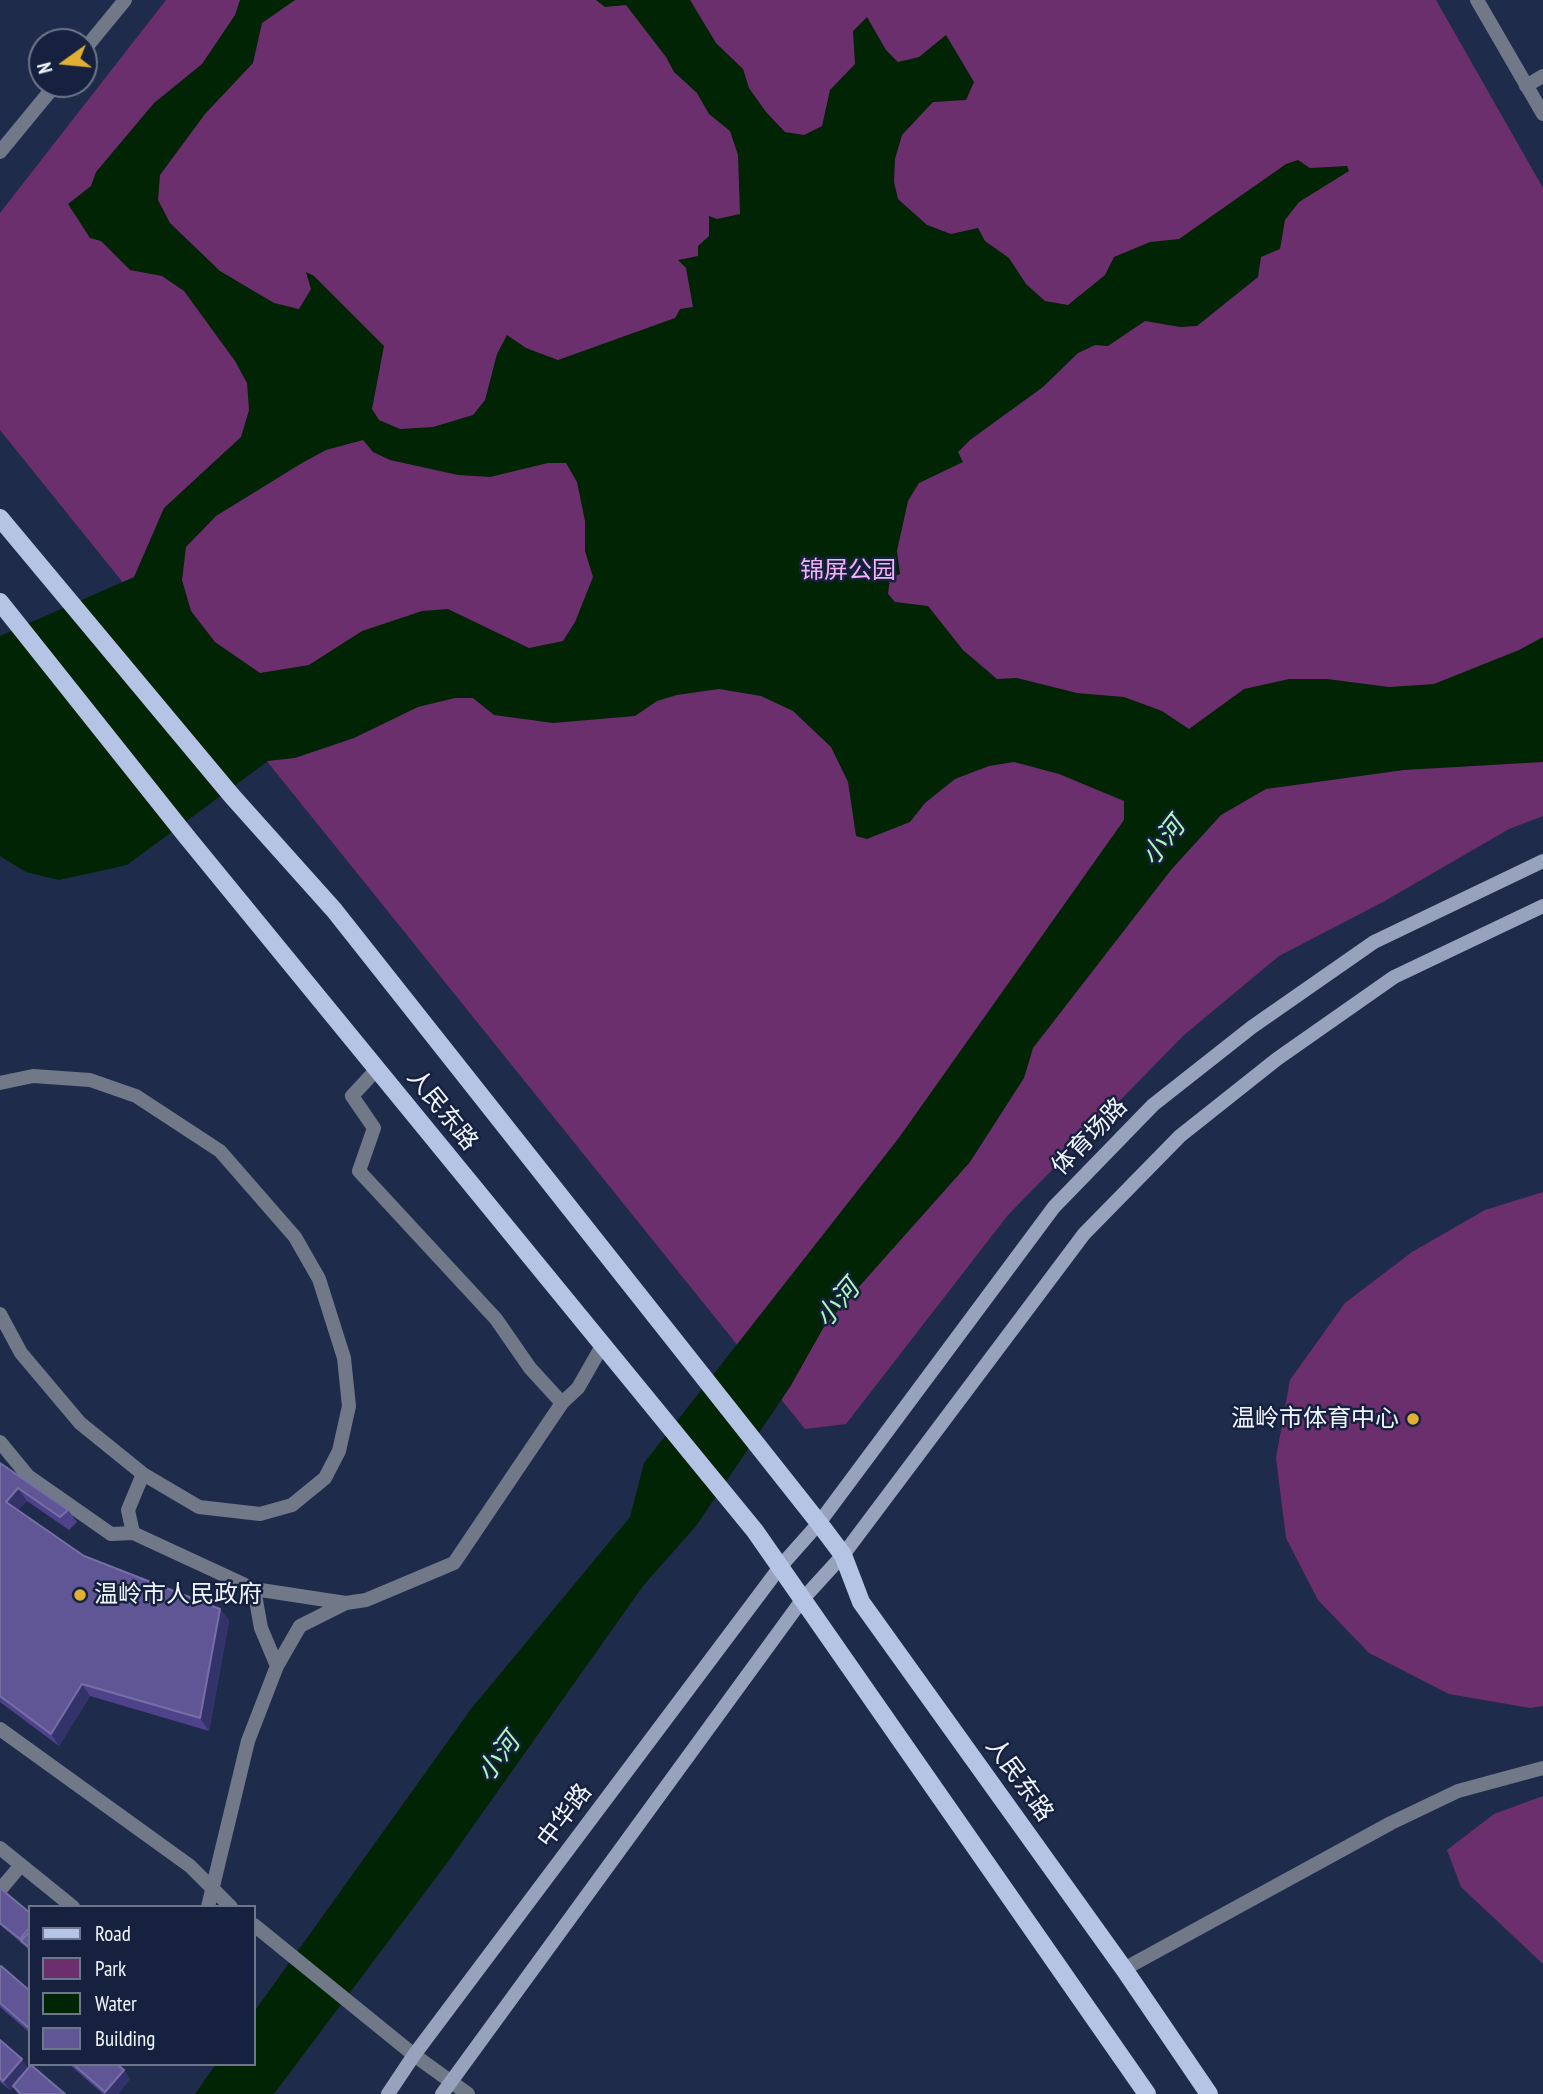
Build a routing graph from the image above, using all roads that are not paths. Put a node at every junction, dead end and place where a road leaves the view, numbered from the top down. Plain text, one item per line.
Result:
1 (125, 0) edge
2 (1477, 0) edge
3 (98, 33) edge
4 (1543, 76) edge
5 (1526, 86) junction
6 (44, 98) edge
7 (1543, 114) edge
8 (0, 152) edge
9 (0, 518) edge
10 (0, 602) edge
11 (1543, 861) edge
12 (1543, 906) edge
13 (377, 1069) junction
14 (0, 1083) edge
15 (0, 1314) edge
16 (602, 1346) junction
17 (562, 1402) junction
18 (0, 1443) edge
19 (143, 1474) junction
20 (819, 1523) junction
21 (133, 1533) junction
22 (843, 1555) junction
23 (780, 1567) junction
24 (254, 1589) junction
25 (803, 1600) junction
26 (346, 1603) junction
27 (277, 1666) junction
28 (0, 1729) edge
29 (1543, 1768) edge
30 (0, 1848) edge
31 (21, 1865) junction
32 (0, 1890) edge
33 (213, 1892) junction
34 (71, 1905) edge
35 (209, 1905) edge
36 (229, 1905) edge
37 (256, 1927) edge
38 (1124, 1969) junction
39 (414, 2055) junction
40 (452, 2081) junction
41 (388, 2094) edge
42 (442, 2094) edge
43 (468, 2094) edge
44 (1146, 2094) edge
45 (1209, 2094) edge

1 - 3 street
2 - 5 street
4 - 5 street
5 - 7 street
6 - 8 street
9 - 20 main road, 人民东路
10 - 13 main road, 人民东路
11 - 20 main road, 体育场路
12 - 22 main road
13 - 16 main road, 人民东路
13 - 17 street
14 - 19 street
15 - 19 street
16 - 17 street
16 - 23 main road, 人民东路
17 - 26 street
18 - 21 street
19 - 21 street
20 - 22 main road, 人民东路
20 - 23 main road, 体育场路
21 - 24 street
22 - 25 main road
22 - 38 main road, 人民东路
23 - 25 main road
23 - 39 main road, 中华路
24 - 26 street
24 - 27 street
25 - 40 main road
25 - 44 main road
26 - 27 street
27 - 33 street
28 - 33 street
29 - 38 street
30 - 31 street
31 - 32 street
31 - 34 street
33 - 35 street
33 - 36 street
37 - 39 street
38 - 45 main road, 人民东路
39 - 40 street
39 - 41 main road, 中华路
40 - 42 main road
40 - 43 street

